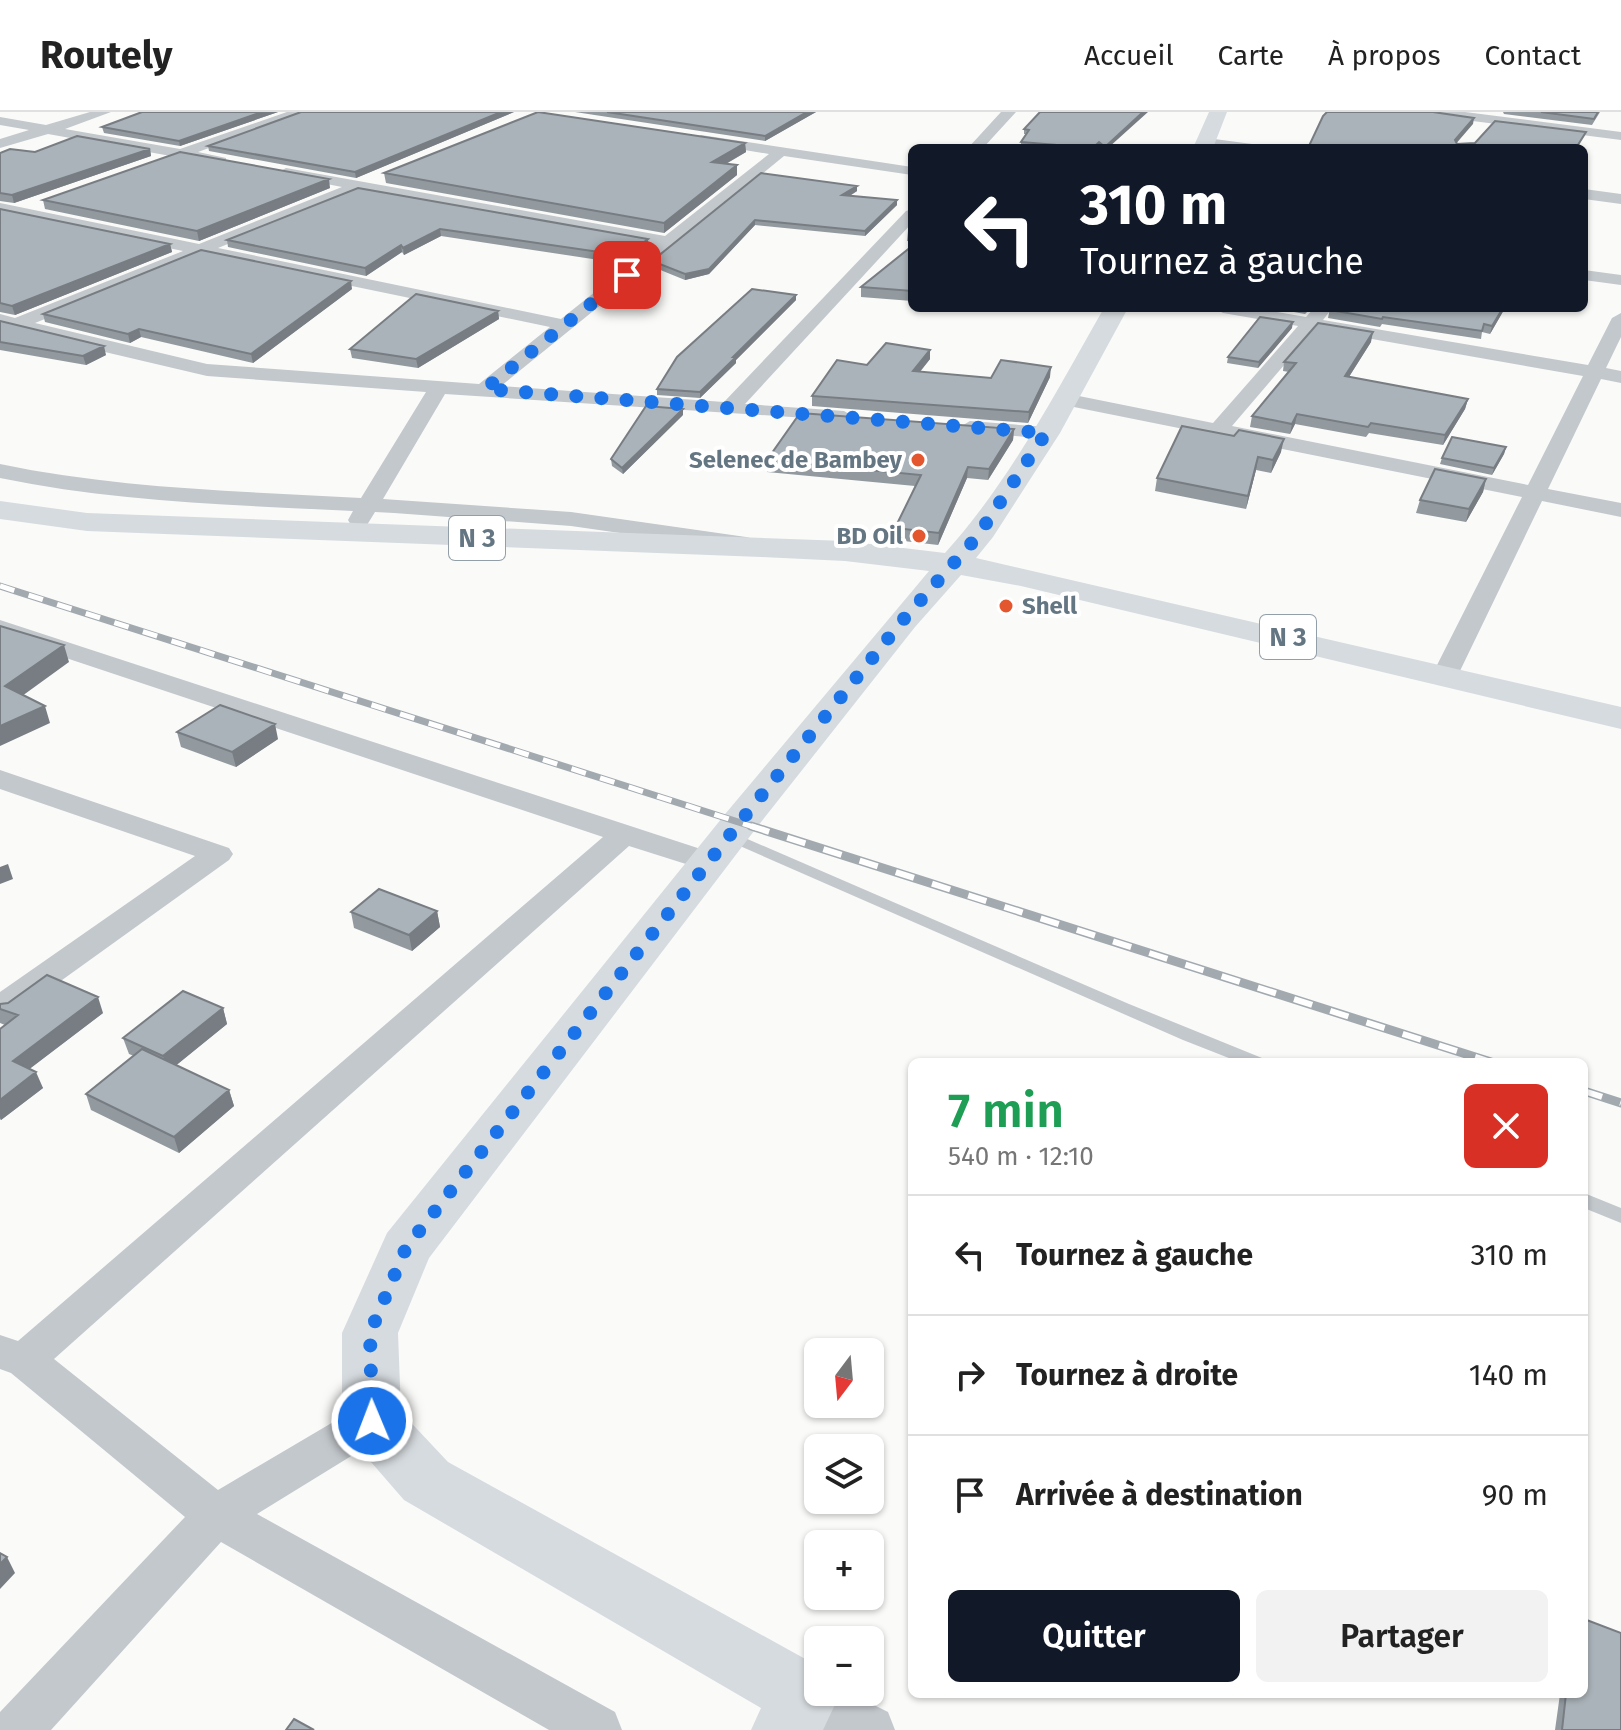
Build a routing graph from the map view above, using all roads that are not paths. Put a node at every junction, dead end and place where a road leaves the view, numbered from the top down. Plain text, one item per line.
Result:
1 (104, 112) edge
2 (300, 112) edge
3 (987, 112) edge
4 (1218, 112) edge
5 (1433, 112) edge
6 (1008, 113) edge
7 (1488, 120) edge
8 (0, 121) edge
9 (48, 129) junction
10 (1621, 136) edge
11 (690, 137) edge
12 (0, 144) edge
13 (979, 144) edge
14 (1205, 144) edge
15 (781, 151) junction
16 (181, 153) junction
17 (151, 164) edge
18 (240, 164) edge
19 (270, 169) edge
20 (908, 170) edge
21 (388, 173) edge
22 (359, 185) junction
23 (1588, 195) edge
24 (1621, 199) edge
25 (46, 201) edge
26 (8, 210) edge
27 (908, 218) edge
28 (669, 242) junction
29 (201, 249) junction
30 (1588, 276) edge
31 (1621, 280) edge
32 (1114, 312) edge
33 (1270, 312) edge
34 (1317, 316) edge
35 (1621, 318) edge
36 (6, 325) edge
37 (565, 325) junction
38 (1594, 372) junction
39 (1621, 377) edge
40 (440, 386) junction
41 (485, 389) junction
42 (730, 408) junction
43 (1055, 416) junction
44 (857, 418) edge
45 (951, 425) edge
46 (1218, 430) junction
47 (0, 471) edge
48 (1535, 493) junction
49 (369, 505) junction
50 (0, 510) edge
51 (1621, 510) edge
52 (349, 534) junction
53 (761, 547) junction
54 (954, 564) junction
55 (0, 628) edge
56 (1445, 675) junction
57 (1621, 718) edge
58 (1, 780) edge
59 (624, 834) junction
60 (718, 849) junction
61 (0, 1008) edge
62 (1246, 1058) edge
63 (1588, 1202) edge
64 (1621, 1216) edge
65 (12, 1356) edge
66 (372, 1421) junction
67 (216, 1515) junction
68 (795, 1713) edge
69 (17, 1730) edge
70 (597, 1730) edge
71 (870, 1730) edge

1 - 9 street
2 - 16 street
3 - 6 street
4 - 14 main road
5 - 7 street
6 - 13 street
7 - 10 street
8 - 9 street
9 - 12 street
9 - 16 street
11 - 15 street
15 - 20 street
15 - 28 street
16 - 17 street
16 - 18 street
19 - 22 street
21 - 22 street
22 - 28 street
22 - 29 street
23 - 24 street
25 - 26 street
26 - 29 street
27 - 42 street
28 - 37 street
29 - 36 street
29 - 37 street
30 - 31 street
32 - 43 main road
33 - 34 street
34 - 38 street
34 - 46 street
35 - 38 street
36 - 40 street
37 - 41 street
38 - 39 street
38 - 48 street
40 - 41 street
40 - 49 street
41 - 42 street
42 - 44 street
43 - 45 street
43 - 46 street
43 - 54 main road
46 - 48 street
47 - 49 street
48 - 51 street
48 - 56 street
49 - 52 street
49 - 53 street
50 - 52 main road, N 3
52 - 53 main road, N 3
53 - 54 main road, N 3
54 - 56 main road, N 3
54 - 60 main road
55 - 59 street
56 - 57 main road, N 3
58 - 61 street
59 - 60 street
59 - 65 street
60 - 62 lane
60 - 66 main road
63 - 64 lane
65 - 67 street
66 - 67 street
66 - 68 main road
67 - 69 street
67 - 70 street
68 - 71 street

